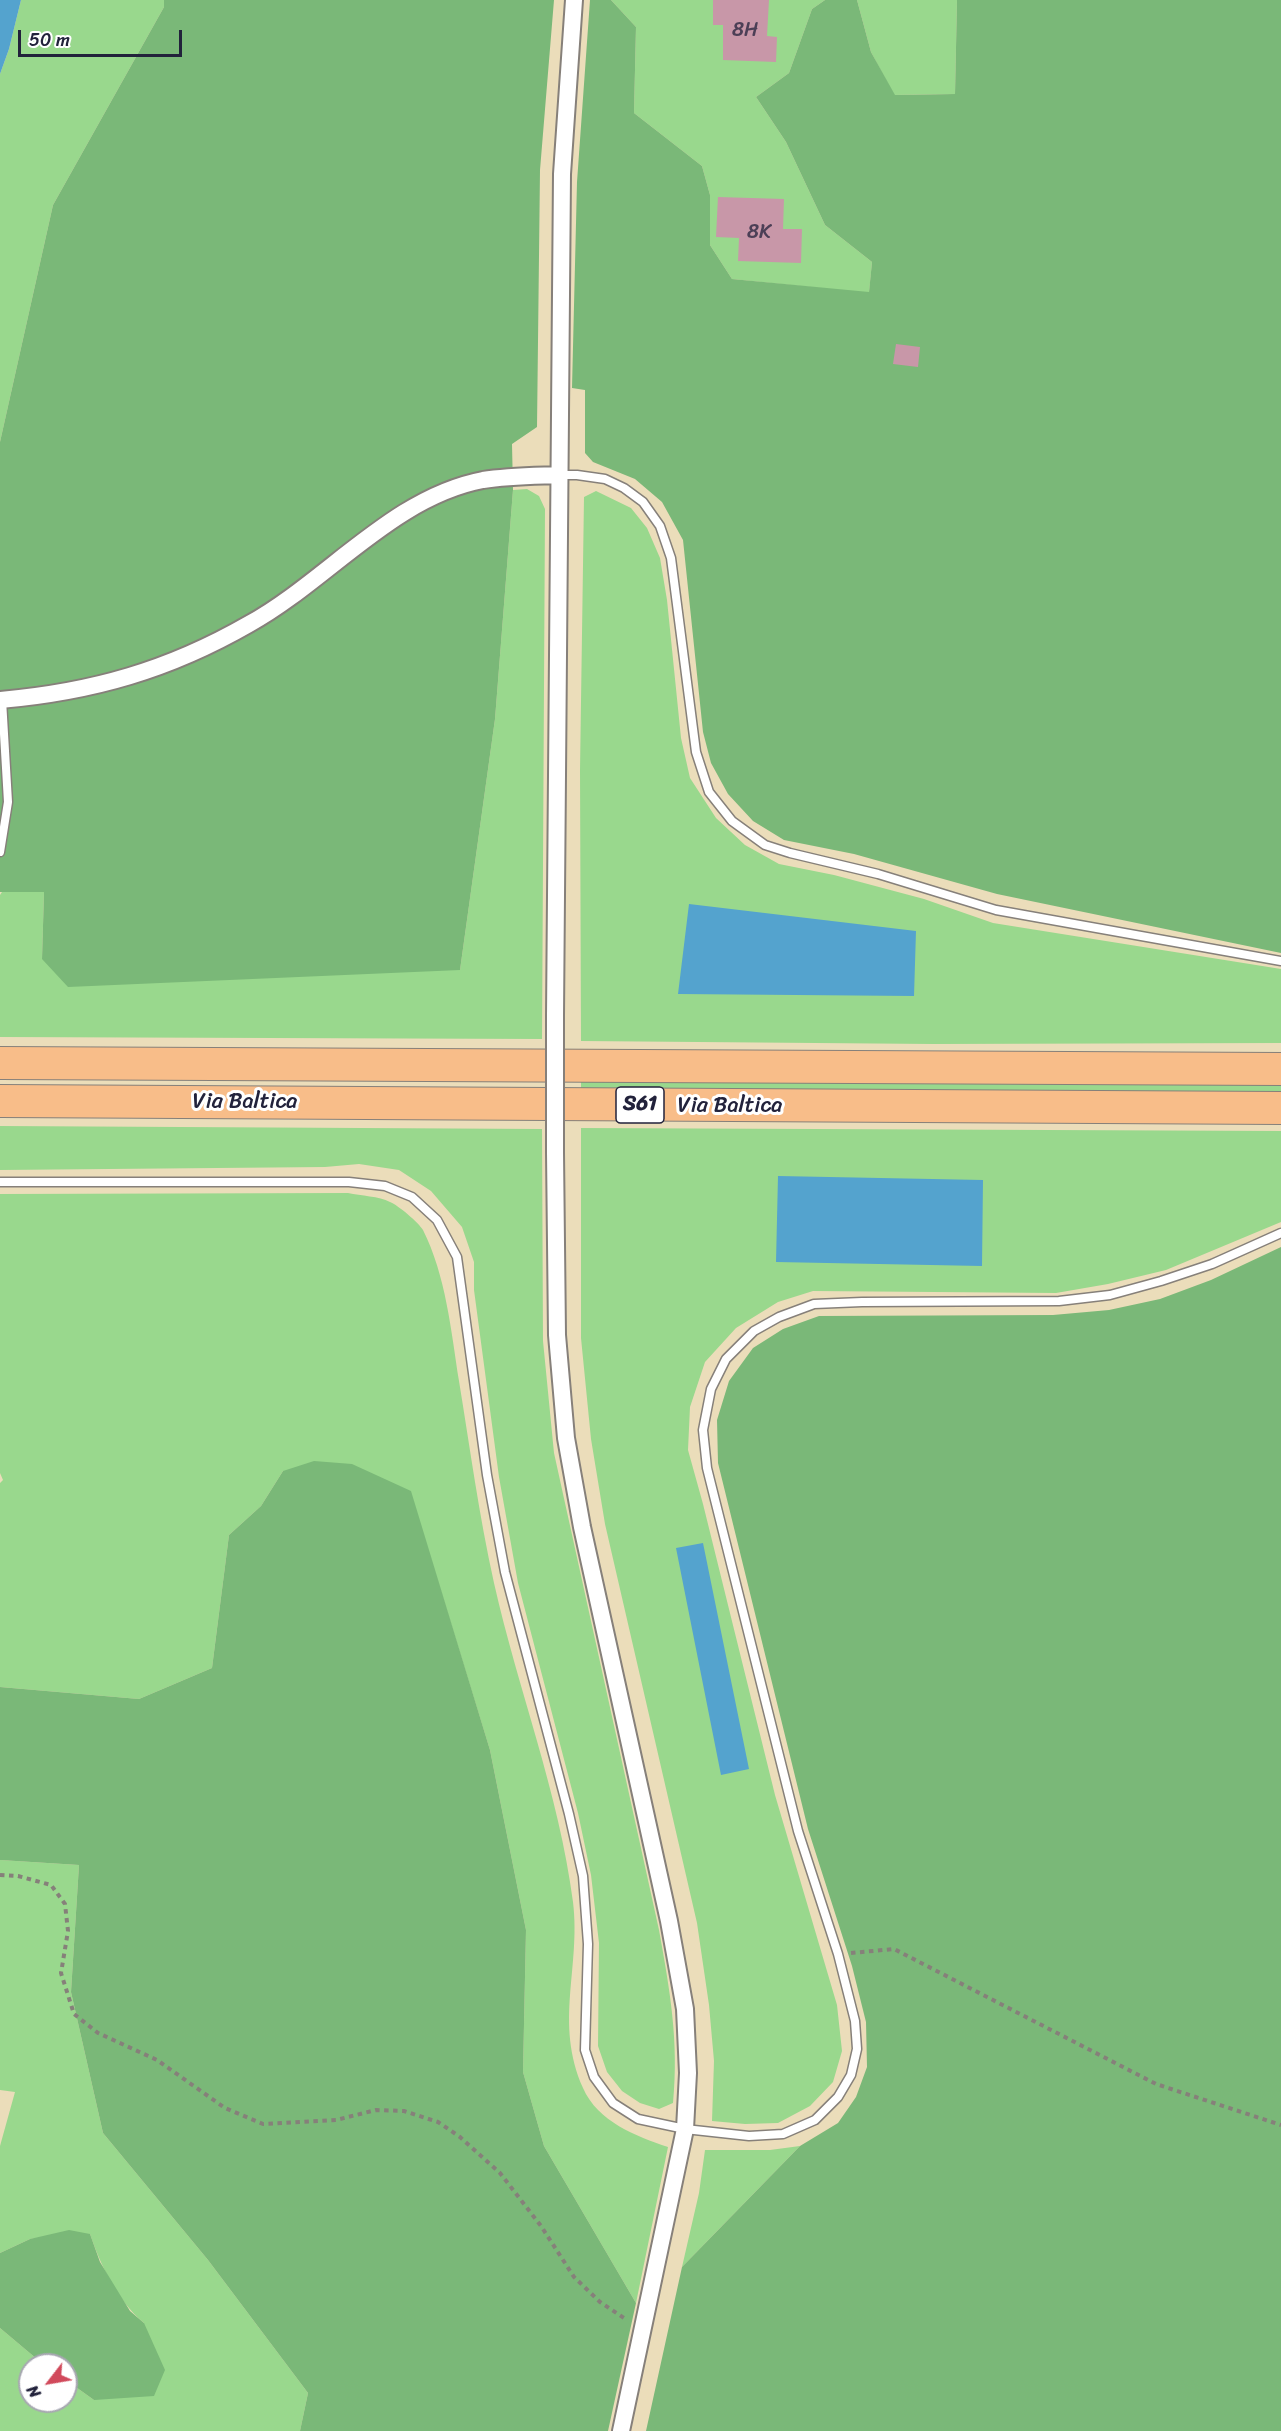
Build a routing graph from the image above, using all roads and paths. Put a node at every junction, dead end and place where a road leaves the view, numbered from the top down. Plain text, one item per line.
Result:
1 (574, 0) edge
2 (560, 476) junction
3 (1, 700) edge
4 (0, 852) edge
5 (1281, 961) edge
6 (0, 1063) edge
7 (1281, 1069) edge
8 (0, 1101) edge
9 (1281, 1108) edge
10 (0, 1182) edge
11 (1281, 1233) edge
12 (0, 1875) edge
13 (838, 1954) junction
14 (1281, 2125) edge
15 (685, 2129) junction
16 (644, 2328) junction
17 (621, 2431) edge

1 - 2 street
2 - 3 street
2 - 5 lane
2 - 15 street, bridge
3 - 4 lane
6 - 7 highway, Via Baltica / S61
8 - 9 highway, Via Baltica / S61
10 - 15 lane
11 - 13 lane
12 - 16 path
13 - 14 path
13 - 15 lane
15 - 16 street
16 - 17 street

